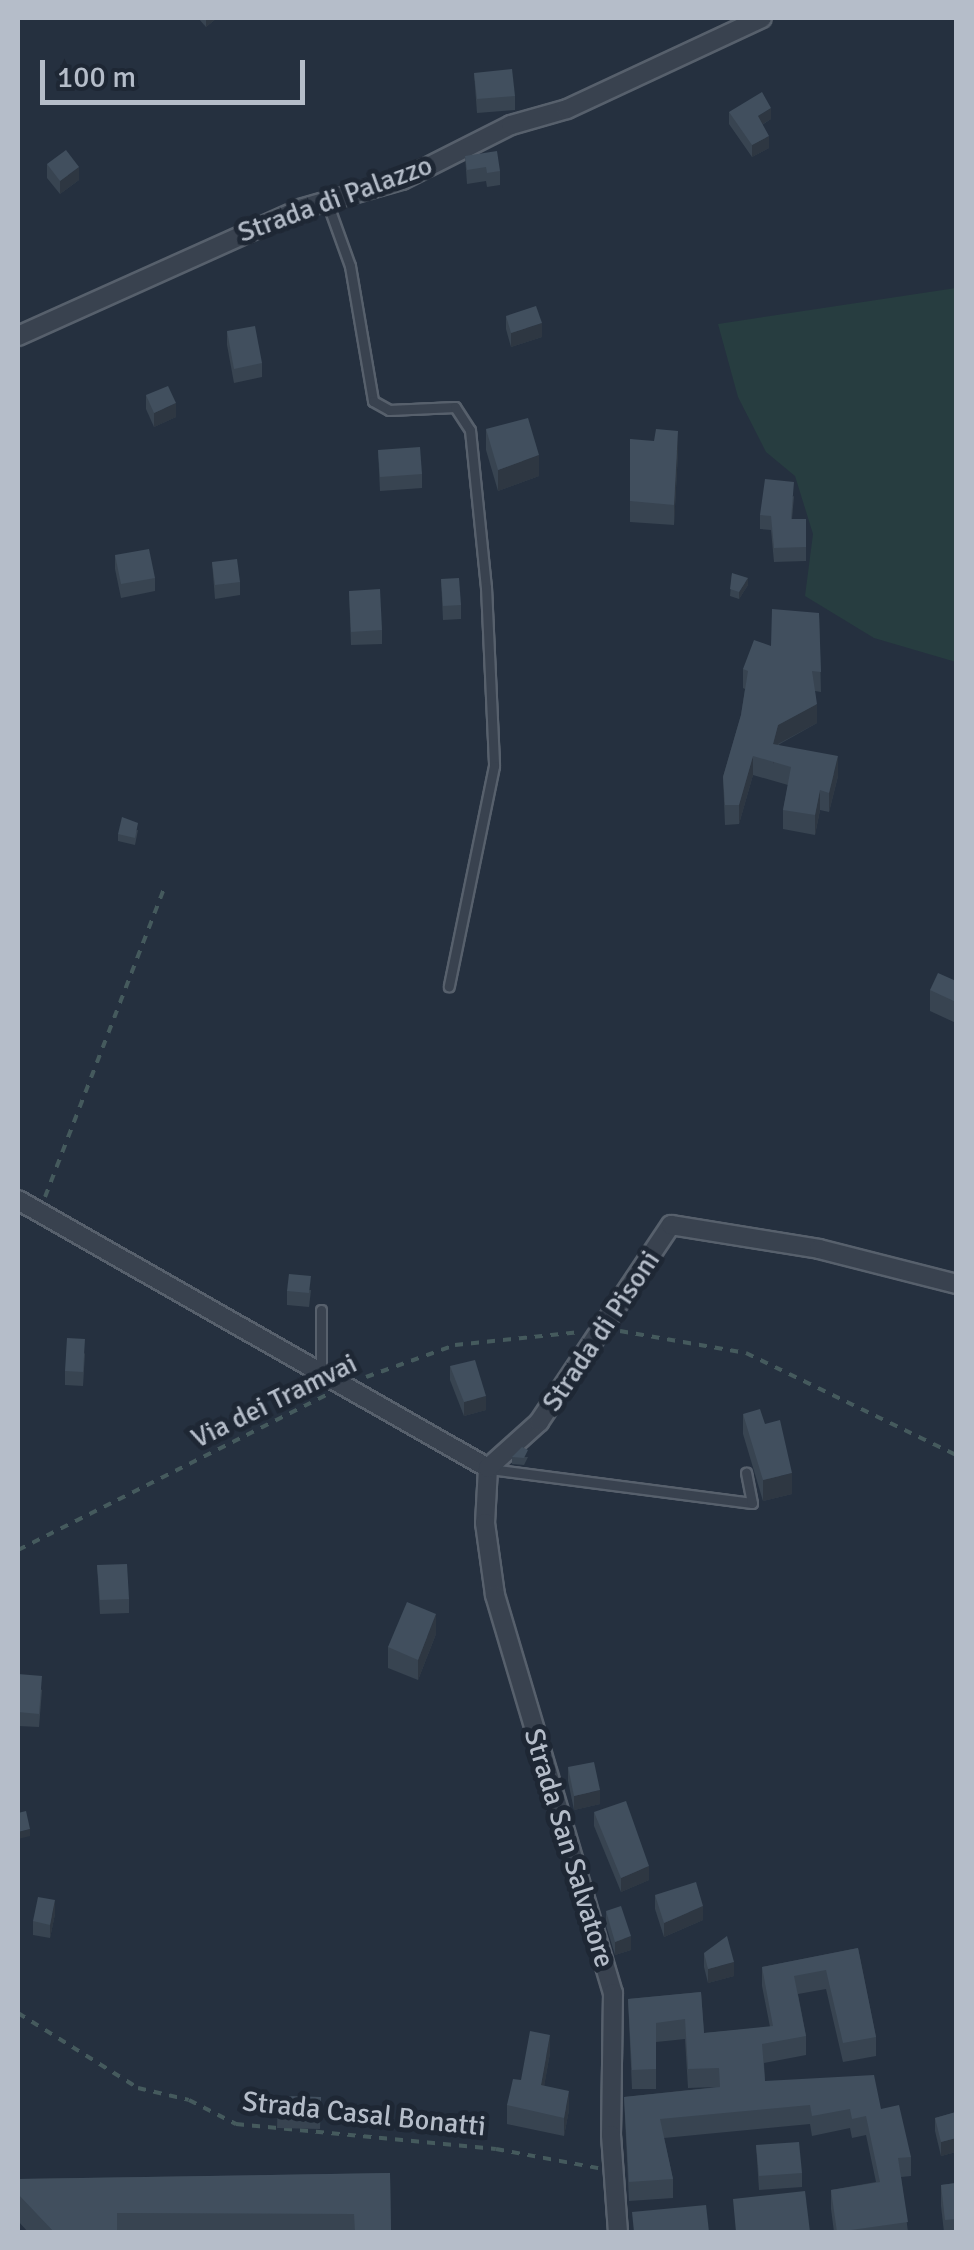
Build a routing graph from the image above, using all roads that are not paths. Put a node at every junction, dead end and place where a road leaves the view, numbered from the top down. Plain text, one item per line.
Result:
1 (762, 18) edge
2 (326, 200) junction
3 (18, 336) edge
4 (448, 986) dead end
5 (18, 1200) edge
6 (956, 1284) edge
7 (321, 1310) dead end
8 (322, 1368) junction
9 (488, 1468) junction
10 (746, 1473) dead end
11 (618, 2232) edge

1 - 2 street, Strada di Palazzo
2 - 3 street, Strada di Palazzo
2 - 4 lane
5 - 8 street
6 - 9 street, Strada di Pisoni
7 - 8 lane
8 - 9 street
9 - 10 lane
9 - 11 street, Strada San Salvatore

